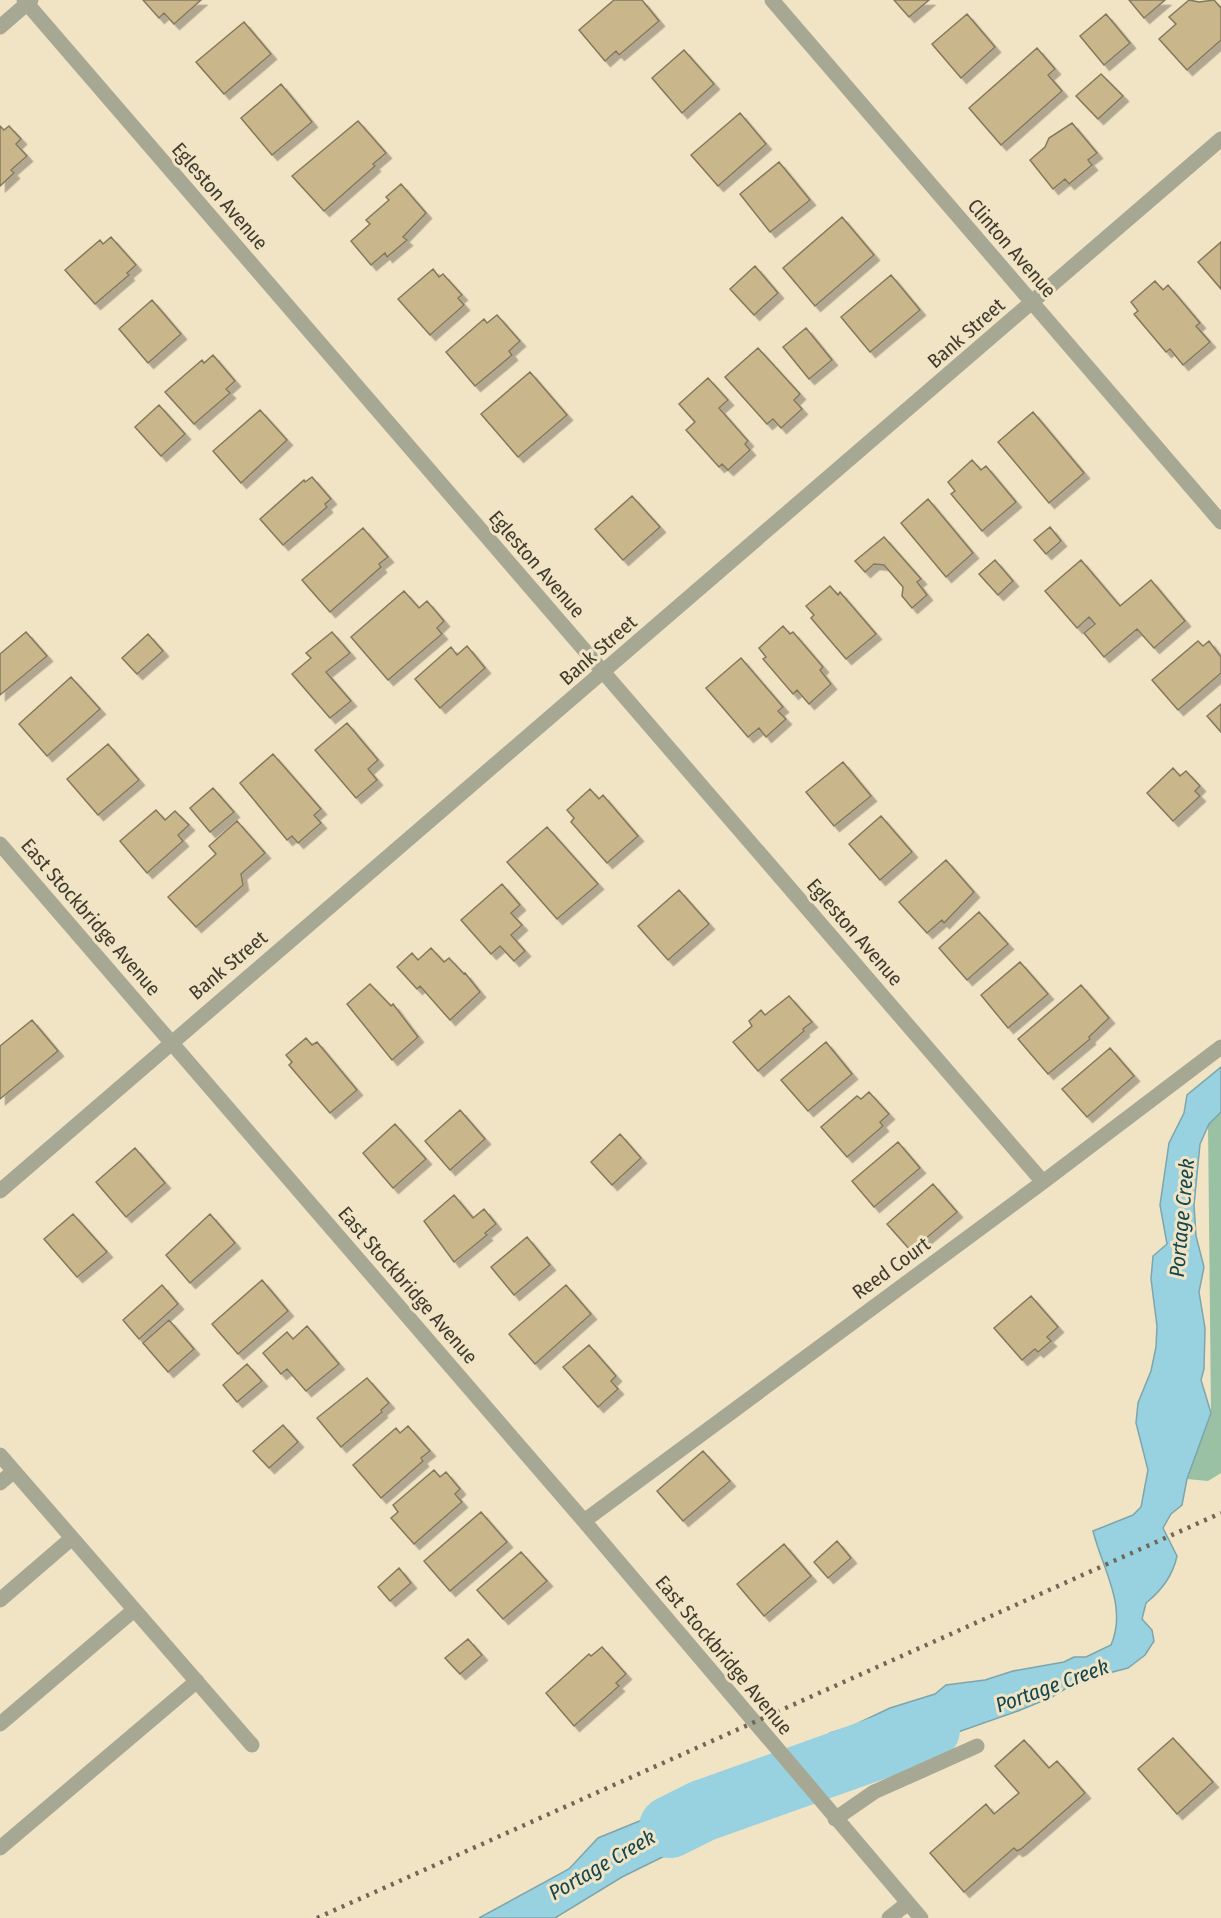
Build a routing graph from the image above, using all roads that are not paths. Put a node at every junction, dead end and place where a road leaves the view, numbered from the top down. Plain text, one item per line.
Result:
1 (772, 0) edge
2 (27, 1) edge
3 (0, 27) edge
4 (1221, 140) edge
5 (1032, 303) junction
6 (1221, 522) edge
7 (604, 673) junction
8 (0, 844) edge
9 (170, 1041) junction
10 (1221, 1047) edge
11 (1043, 1182) junction
12 (0, 1191) edge
13 (0, 1455) edge
14 (14, 1471) junction
15 (0, 1483) edge
16 (584, 1521) junction
17 (72, 1538) junction
18 (0, 1600) edge
19 (134, 1610) junction
20 (197, 1682) junction
21 (0, 1724) edge
22 (252, 1745) dead end
23 (977, 1746) dead end
24 (835, 1819) junction
25 (0, 1848) edge
26 (908, 1903) junction
27 (889, 1918) edge
28 (921, 1918) edge

1 - 5 street, Clinton Avenue
2 - 3 street
2 - 7 street, Egleston Avenue
4 - 5 street, Bank Street
5 - 6 street, Clinton Avenue
5 - 7 street, Bank Street
7 - 9 street, Bank Street
7 - 11 street, Egleston Avenue
8 - 9 street, East Stockbridge Avenue
9 - 12 street, Bank Street
9 - 16 street, East Stockbridge Avenue
10 - 11 street, Reed Court
11 - 16 street, Reed Court
13 - 14 street
14 - 15 street
14 - 17 street
16 - 24 street, East Stockbridge Avenue
17 - 18 street
17 - 19 street
19 - 20 street
19 - 21 street
20 - 22 street
20 - 25 street
23 - 24 street
24 - 26 street
26 - 27 street
26 - 28 street

